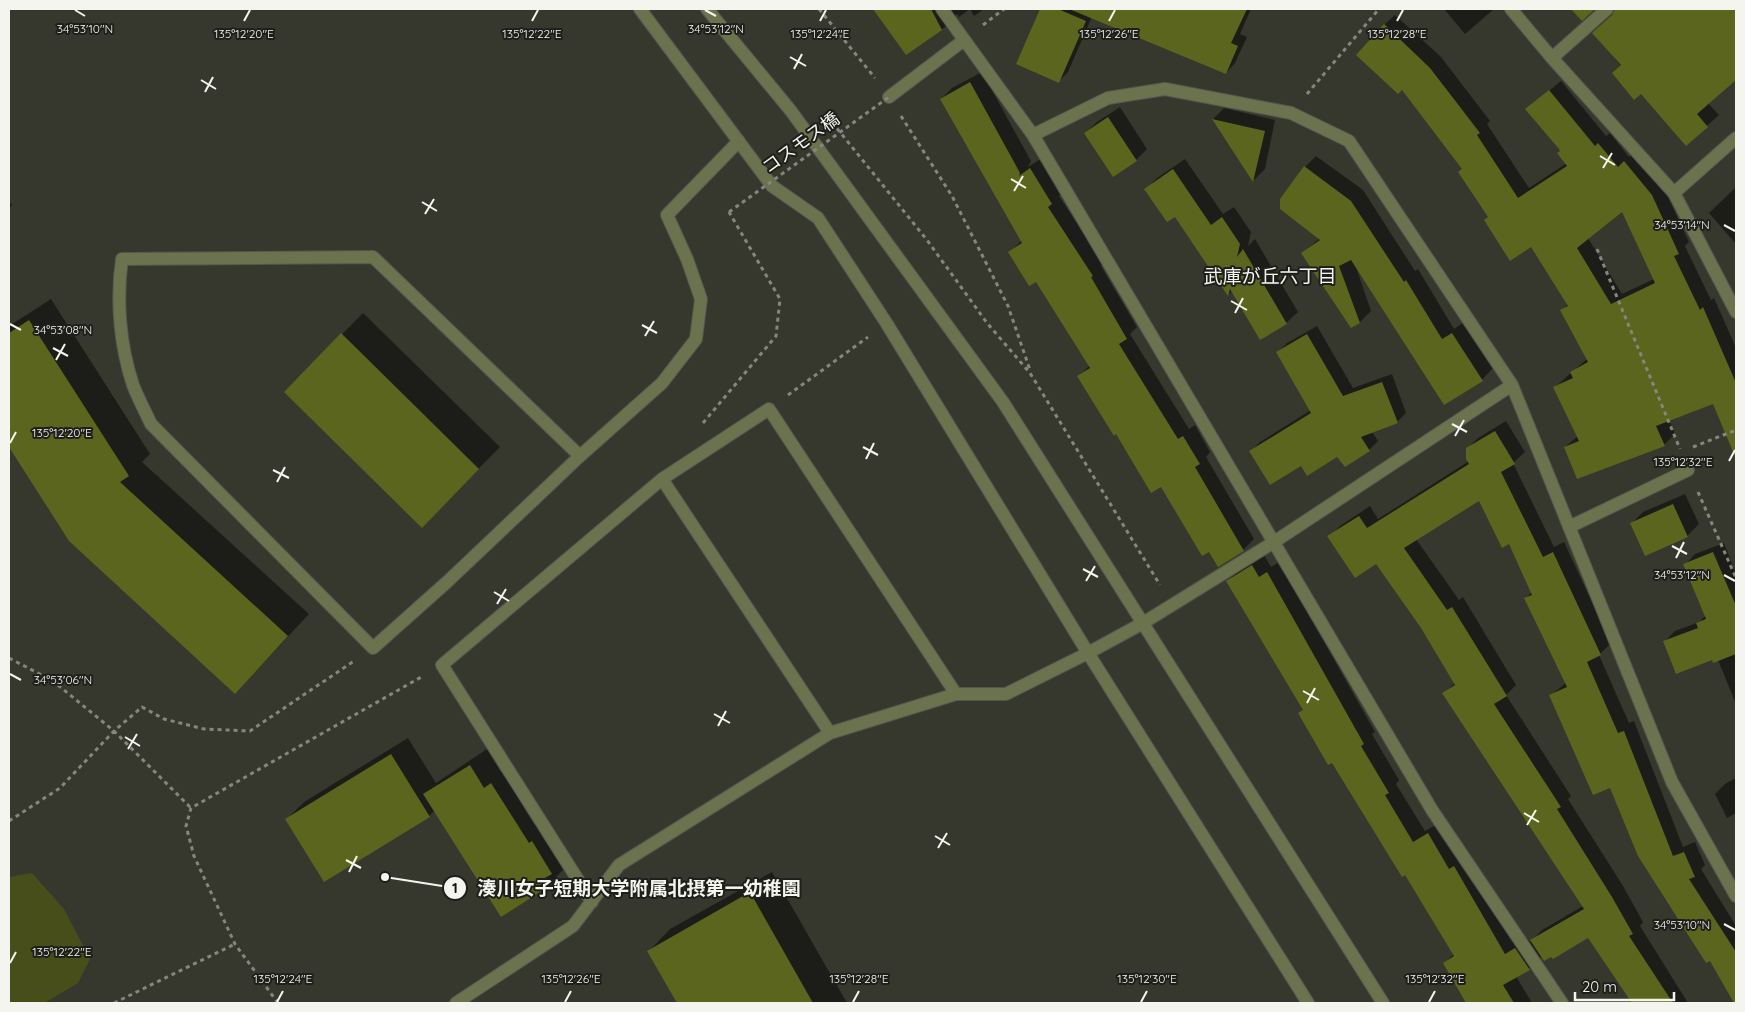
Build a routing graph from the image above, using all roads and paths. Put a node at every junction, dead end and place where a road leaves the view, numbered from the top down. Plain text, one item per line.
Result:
1 (640, 9) edge
2 (707, 9) edge
3 (818, 9) edge
4 (942, 9) edge
5 (1379, 9) edge
6 (1511, 9) edge
7 (1607, 9) edge
8 (964, 40) junction
9 (1552, 58) junction
10 (879, 82) dead end
11 (889, 98) joint
12 (822, 110) dead end
13 (1291, 113) junction
14 (900, 114) dead end
15 (1033, 135) junction
16 (1736, 138) edge
17 (738, 141) junction
18 (1674, 193) junction
19 (1597, 249) dead end
20 (1736, 312) edge
21 (887, 324) junction
22 (1030, 373) junction
23 (1512, 385) junction
24 (769, 409) junction
25 (702, 423) dead end
26 (1736, 430) edge
27 (1681, 452) junction
28 (580, 456) junction
29 (1688, 470) junction
30 (662, 478) junction
31 (1569, 527) junction
32 (1274, 542) junction
33 (1736, 578) edge
34 (1173, 604) junction
35 (1143, 623) junction
36 (373, 648) junction
37 (1088, 653) junction
38 (9, 658) edge
39 (442, 665) junction
40 (956, 694) junction
41 (114, 731) junction
42 (830, 733) junction
43 (191, 808) junction
44 (9, 821) edge
45 (1736, 896) edge
46 (592, 902) junction
47 (235, 944) junction
48 (114, 1003) edge
49 (278, 1003) edge
50 (456, 1003) edge
51 (1308, 1003) edge
52 (1383, 1003) edge
53 (1562, 1003) edge

1 - 17 street
2 - 35 street
3 - 10 path
4 - 8 street
5 - 13 path
6 - 9 street
7 - 9 street
8 - 11 street
8 - 15 street
9 - 18 street
11 - 25 path, コスモス橋, bridge
12 - 22 path
13 - 15 street
13 - 23 street
14 - 22 path
15 - 32 street
16 - 18 street
17 - 21 street
17 - 28 street
18 - 20 street
19 - 27 path
21 - 24 path
21 - 37 street
22 - 34 path
23 - 31 street
23 - 32 street
24 - 30 street
24 - 40 street
26 - 27 path
27 - 29 path
28 - 36 street
28 - 36 street
29 - 31 street
29 - 33 path
30 - 39 street
30 - 42 street
31 - 45 street
32 - 34 street
32 - 53 street
34 - 35 street
35 - 37 street
35 - 52 street
36 - 41 path
37 - 40 street
37 - 51 street
38 - 41 path
39 - 43 path
39 - 46 street
40 - 42 street
41 - 43 path
41 - 44 path
42 - 46 street
43 - 47 path
46 - 50 street
47 - 48 path
47 - 49 path

